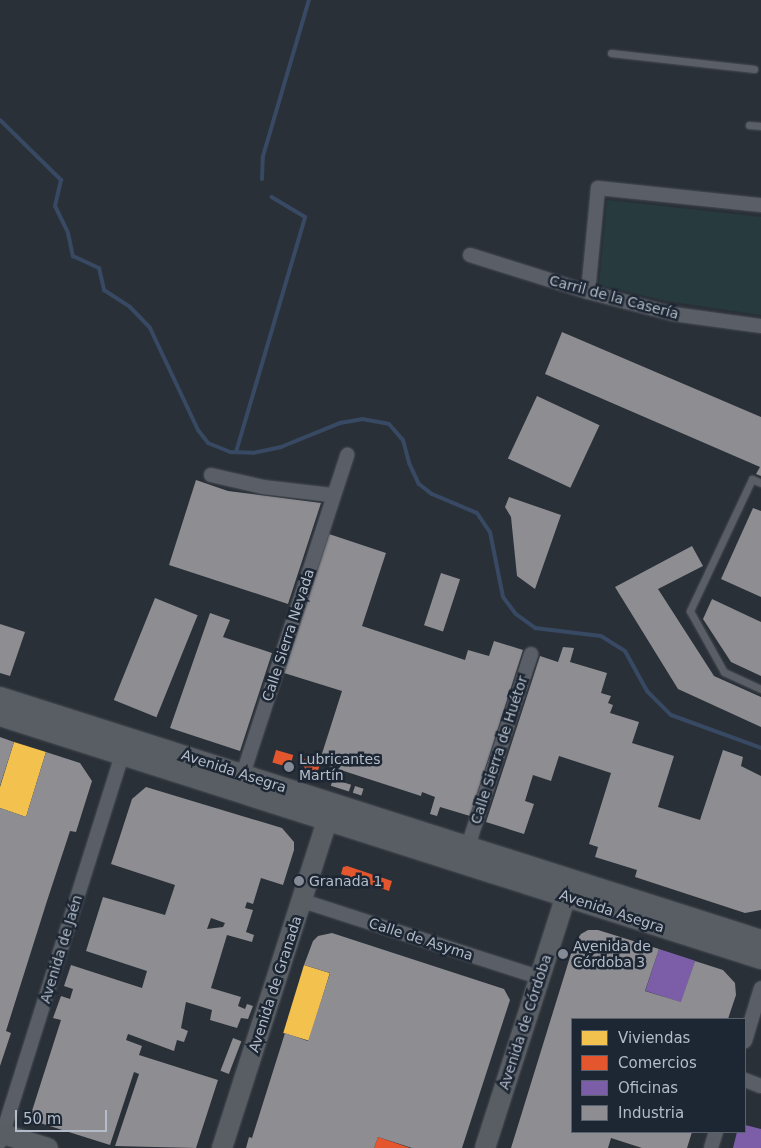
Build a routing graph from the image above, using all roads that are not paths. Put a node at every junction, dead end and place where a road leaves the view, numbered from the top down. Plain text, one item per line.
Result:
1 (611, 53) dead end
2 (754, 69) dead end
3 (749, 124) dead end
4 (761, 126) edge
5 (761, 205) edge
6 (470, 255) dead end
7 (588, 292) junction
8 (761, 326) edge
9 (347, 456) dead end
10 (211, 475) dead end
11 (761, 483) edge
12 (332, 495) junction
13 (531, 654) dead end
14 (761, 689) edge
15 (0, 697) edge
16 (0, 716) edge
17 (179, 754) junction
18 (122, 755) junction
19 (243, 774) junction
20 (376, 816) junction
21 (327, 820) junction
22 (465, 855) junction
23 (556, 874) junction
24 (566, 896) junction
25 (303, 901) junction
26 (761, 940) edge
27 (761, 959) edge
28 (539, 977) junction
29 (761, 988) edge
30 (746, 1038) edge
31 (746, 1080) edge
32 (761, 1086) edge
33 (716, 1133) edge
34 (1, 1136) edge
35 (48, 1148) edge
36 (222, 1148) edge
37 (485, 1148) edge
38 (711, 1148) edge

1 - 2 lane
3 - 4 lane
5 - 7 street
6 - 7 street, Carril de la Casería
7 - 8 street, Carril de la Casería
9 - 12 street, Calle Sierra Nevada
10 - 12 street
11 - 14 lane
12 - 19 street, Calle Sierra Nevada
13 - 22 street, Calle Sierra de Huétor
15 - 17 street, Avenida Asegra
16 - 18 street, Avenida Asegra
17 - 18 street
17 - 19 street, Avenida Asegra
18 - 21 street, Avenida Asegra
18 - 34 street, Avenida de Jaén
19 - 20 street, Avenida Asegra
20 - 21 street
20 - 22 street, Avenida Asegra
21 - 22 street, Avenida Asegra
21 - 25 street, Avenida de Granada
22 - 23 street, Avenida Asegra
22 - 24 street, Avenida Asegra
23 - 24 street
23 - 26 street, Avenida Asegra
24 - 27 street, Avenida Asegra
24 - 28 street, Avenida de Córdoba
25 - 28 street, Calle de Asyma
25 - 36 street, Avenida de Granada
28 - 37 street, Avenida de Córdoba
29 - 30 street
31 - 32 street
33 - 38 street
34 - 35 street

